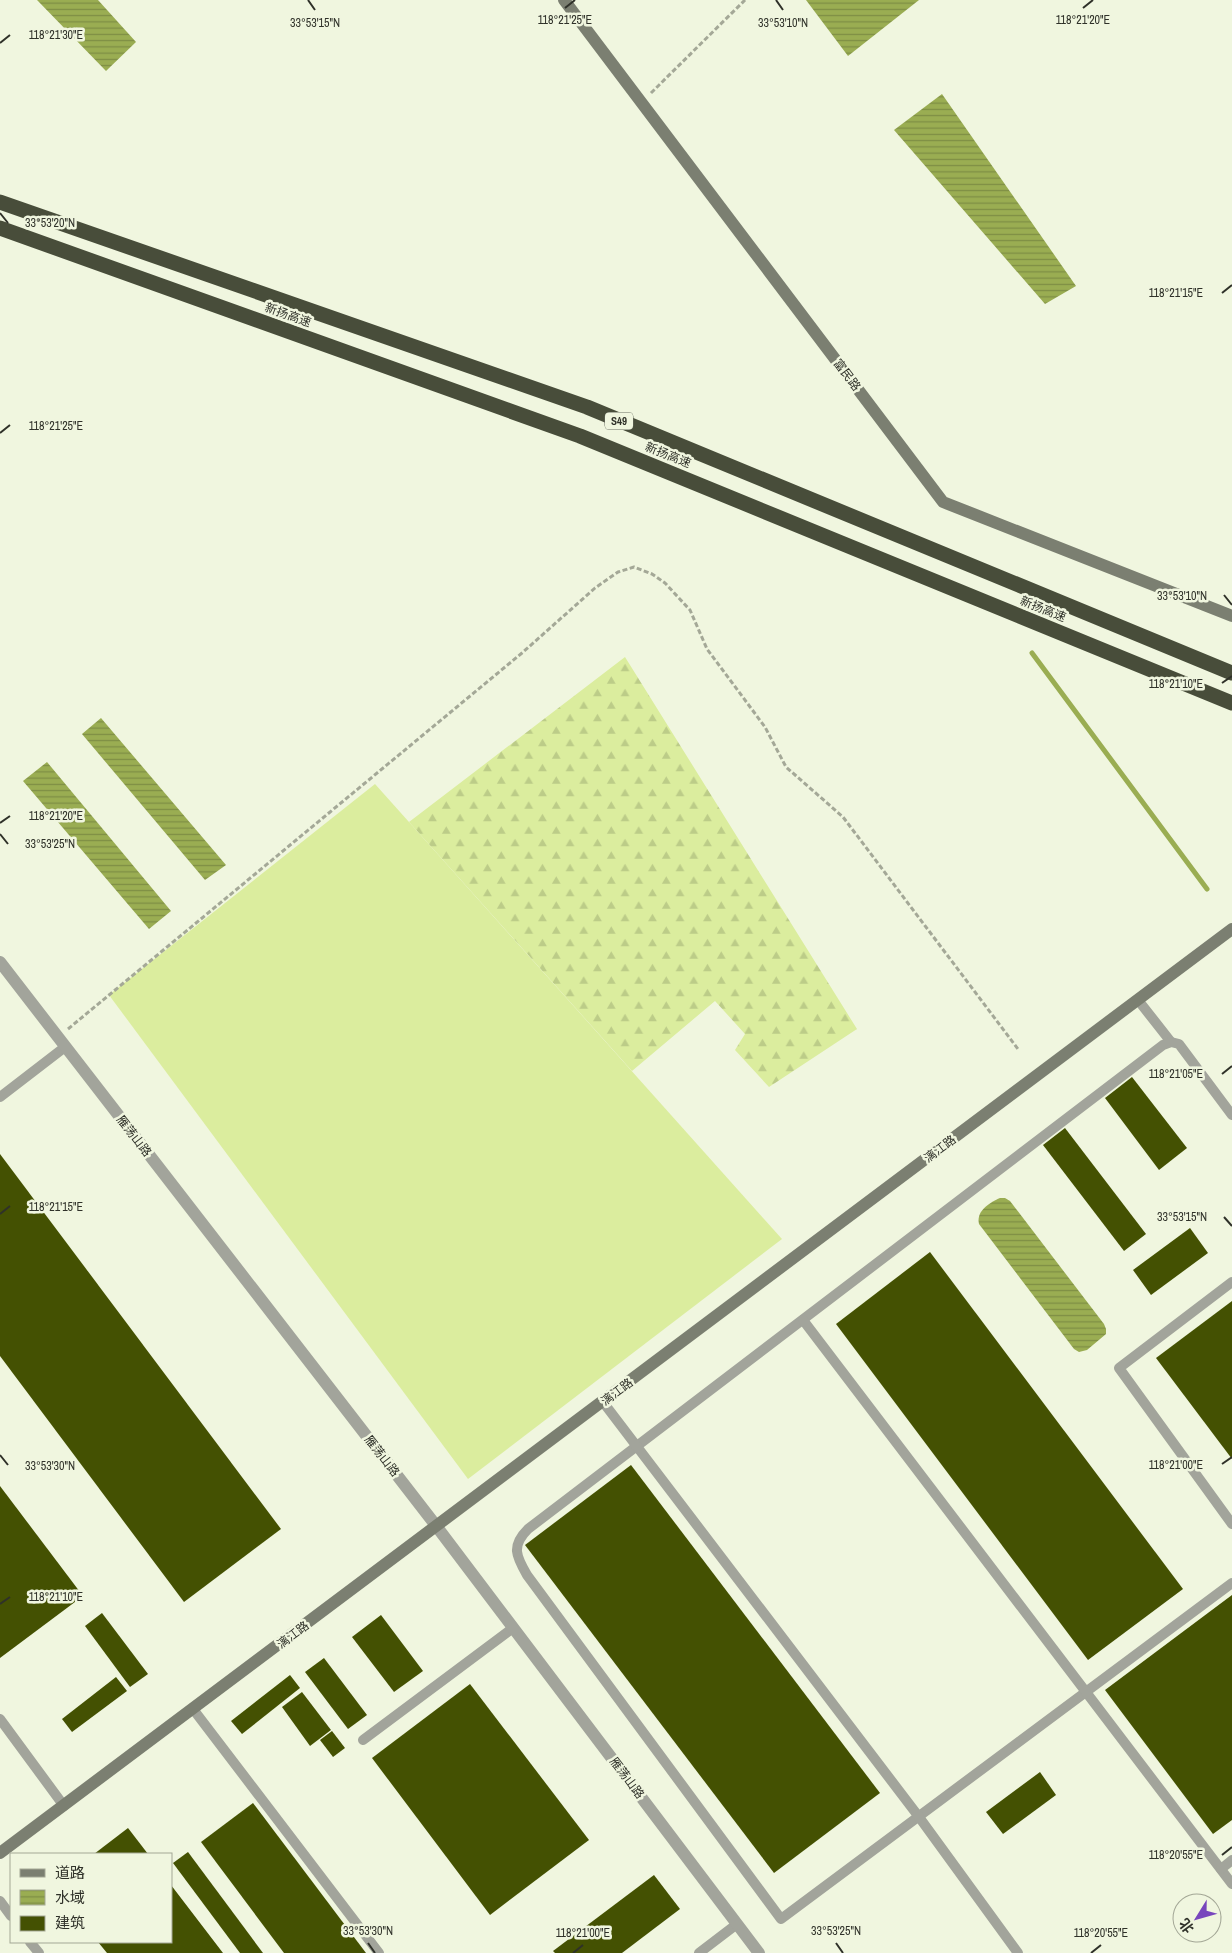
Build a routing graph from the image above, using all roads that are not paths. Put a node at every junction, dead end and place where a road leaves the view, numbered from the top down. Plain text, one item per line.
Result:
1 (564, 0) edge
2 (0, 202) edge
3 (0, 228) edge
4 (1232, 616) edge
5 (1229, 671) edge
6 (1232, 703) edge
7 (1232, 929) edge
8 (0, 962) edge
9 (1138, 1000) junction
10 (61, 1042) junction
11 (1171, 1042) junction
12 (0, 1096) edge
13 (1232, 1115) edge
14 (1232, 1282) edge
15 (804, 1320) junction
16 (603, 1402) junction
17 (637, 1447) junction
18 (1232, 1524) edge
19 (437, 1527) junction
20 (1232, 1584) edge
21 (514, 1628) junction
22 (1087, 1691) junction
23 (193, 1709) junction
24 (0, 1719) edge
25 (363, 1740) dead end
26 (64, 1806) junction
27 (918, 1817) junction
28 (0, 1853) edge
29 (1232, 1860) edge
30 (1221, 1869) junction
31 (1232, 1884) edge
32 (0, 1901) edge
33 (10, 1915) edge
34 (737, 1924) junction
35 (31, 1943) edge
36 (39, 1953) edge
37 (379, 1953) edge
38 (699, 1953) edge
39 (759, 1953) edge
40 (1018, 1953) edge

1 - 4 street, 富民路
2 - 5 highway, 新扬高速 / S49
3 - 6 highway, 新扬高速 / S49
7 - 9 street, 漓江路
8 - 10 street, 雁荡山路
9 - 11 lane
9 - 16 street, 漓江路
10 - 12 lane
10 - 19 street, 雁荡山路
11 - 13 lane
11 - 15 lane
14 - 18 lane
15 - 17 lane
15 - 22 lane
16 - 17 lane
16 - 19 street, 漓江路
17 - 27 lane
17 - 27 lane
19 - 21 street, 雁荡山路
19 - 23 street, 漓江路
20 - 22 lane
21 - 25 lane
21 - 34 street, 雁荡山路
22 - 27 lane
22 - 30 lane
23 - 26 street, 漓江路
23 - 37 lane
24 - 26 lane
26 - 28 street, 漓江路
27 - 40 lane
29 - 30 lane
30 - 31 lane
32 - 33 lane
34 - 38 lane
34 - 39 street, 雁荡山路
35 - 36 lane

